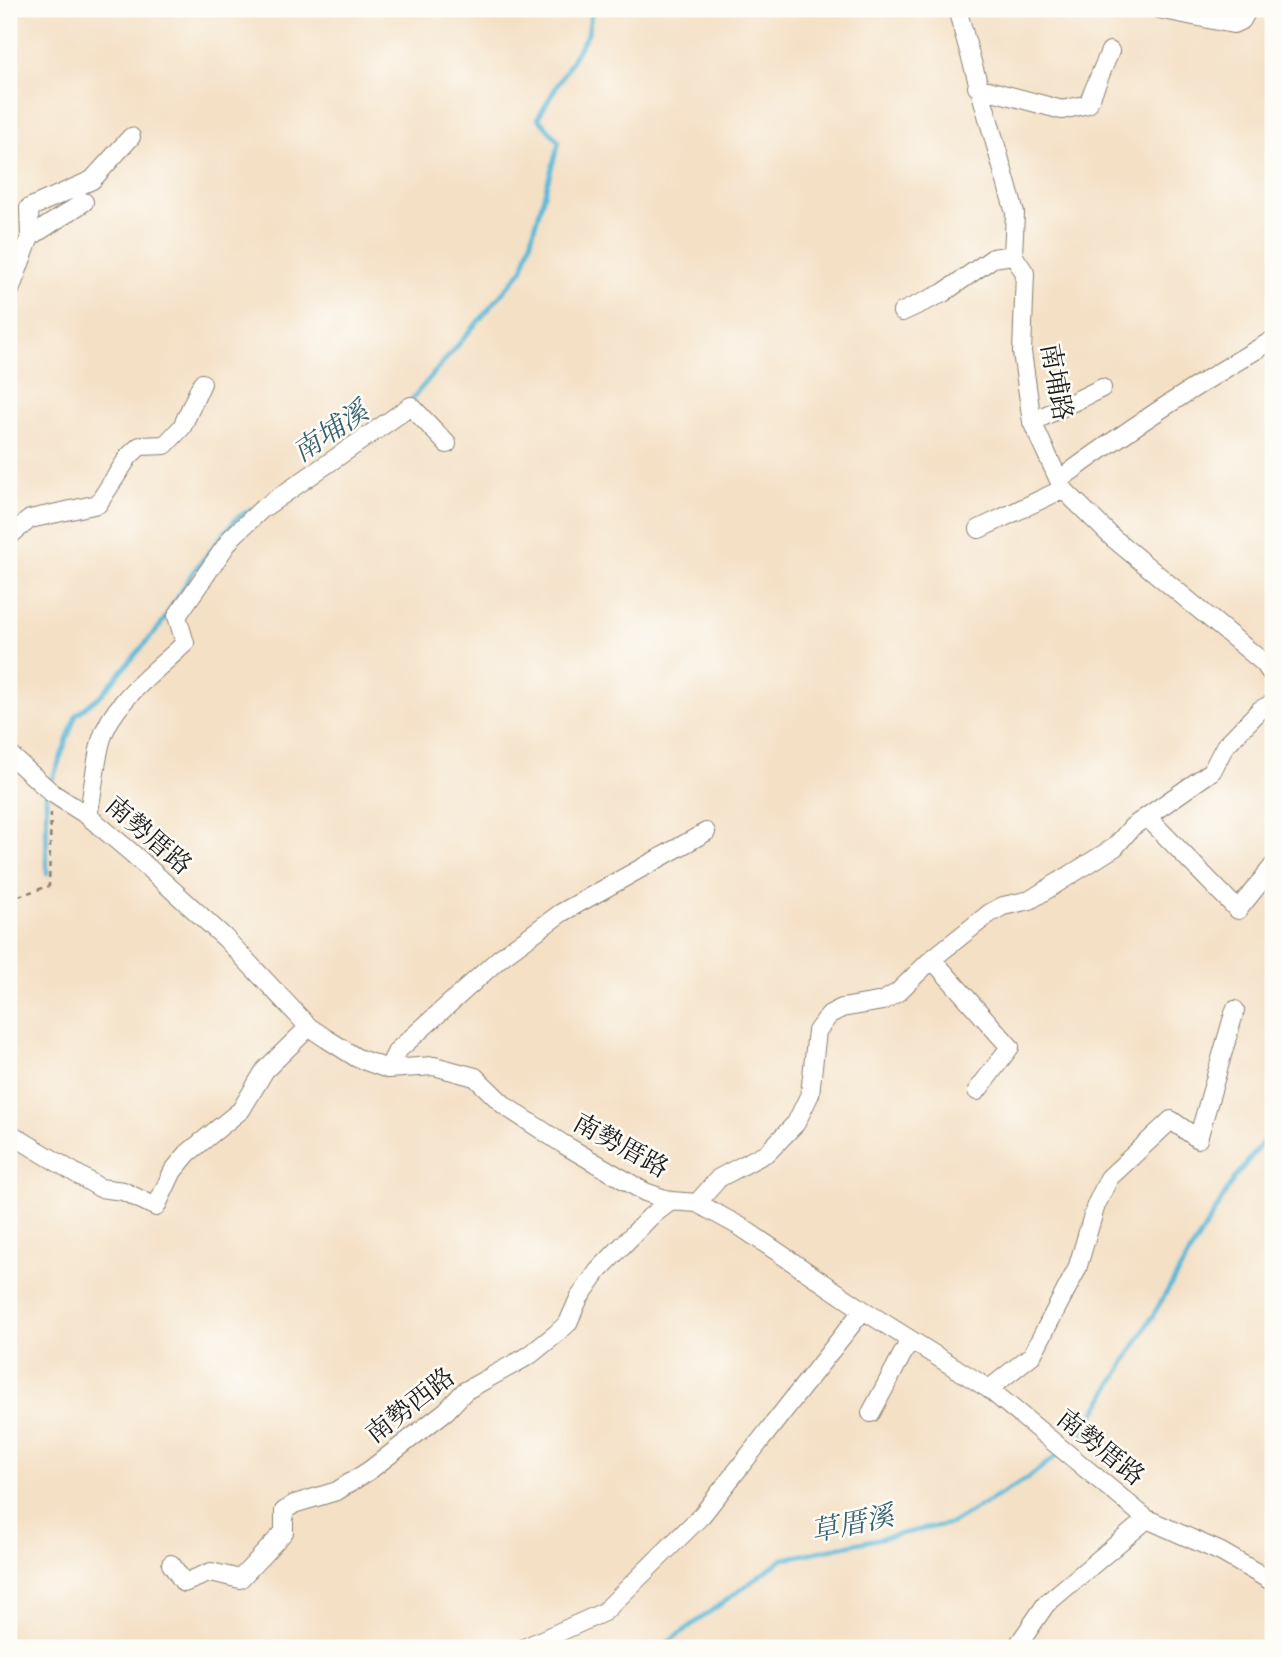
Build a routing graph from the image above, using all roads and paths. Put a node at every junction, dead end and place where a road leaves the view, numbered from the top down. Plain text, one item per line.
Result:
1 (957, 9) edge
2 (1159, 9) edge
3 (1248, 9) edge
4 (1110, 51) dead end
5 (977, 87) junction
6 (131, 136) dead end
7 (84, 202) dead end
8 (30, 237) junction
9 (1013, 255) junction
10 (9, 293) edge
11 (902, 312) dead end
12 (1273, 340) edge
13 (202, 383) dead end
14 (1102, 388) dead end
15 (1032, 422) junction
16 (447, 444) dead end
17 (1061, 484) junction
18 (978, 529) dead end
19 (9, 536) edge
20 (1273, 676) edge
21 (1273, 703) edge
22 (9, 754) edge
23 (52, 793) junction
24 (88, 816) junction
25 (1148, 818) junction
26 (706, 832) dead end
27 (1273, 866) edge
28 (9, 899) edge
29 (932, 959) junction
30 (1235, 1010) dead end
31 (309, 1027) junction
32 (388, 1069) junction
33 (977, 1091) dead end
34 (9, 1133) edge
35 (671, 1201) junction
36 (697, 1203) junction
37 (863, 1310) junction
38 (909, 1340) junction
39 (989, 1389) junction
40 (871, 1413) dead end
41 (1147, 1519) junction
42 (171, 1564) dead end
43 (1273, 1582) edge
44 (524, 1648) edge
45 (1016, 1648) edge

1 - 5 street, 南埔路
2 - 3 street
4 - 5 street
5 - 9 street, 南埔路
6 - 8 street
7 - 8 street
8 - 10 street
9 - 11 street
9 - 15 street, 南埔路
12 - 17 street
13 - 19 street
14 - 15 street
15 - 17 street, 南埔路
16 - 24 street
17 - 18 street
17 - 20 street, 南埔路
21 - 25 street
22 - 23 street, 南勢厝路
23 - 24 street, 南勢厝路
23 - 28 path
24 - 31 street, 南勢厝路
25 - 27 street
25 - 29 street
26 - 32 street
29 - 33 street
29 - 36 street
30 - 39 street
31 - 32 street, 南勢厝路
31 - 34 street
32 - 35 street, 南勢厝路
35 - 36 street, 南勢厝路
35 - 42 street, 南勢西路
36 - 37 street, 南勢厝路
37 - 38 street, 南勢厝路
37 - 44 street
38 - 39 street, 南勢厝路
38 - 40 street
39 - 41 street, 南勢厝路
41 - 43 street, 南勢厝路
41 - 45 street

